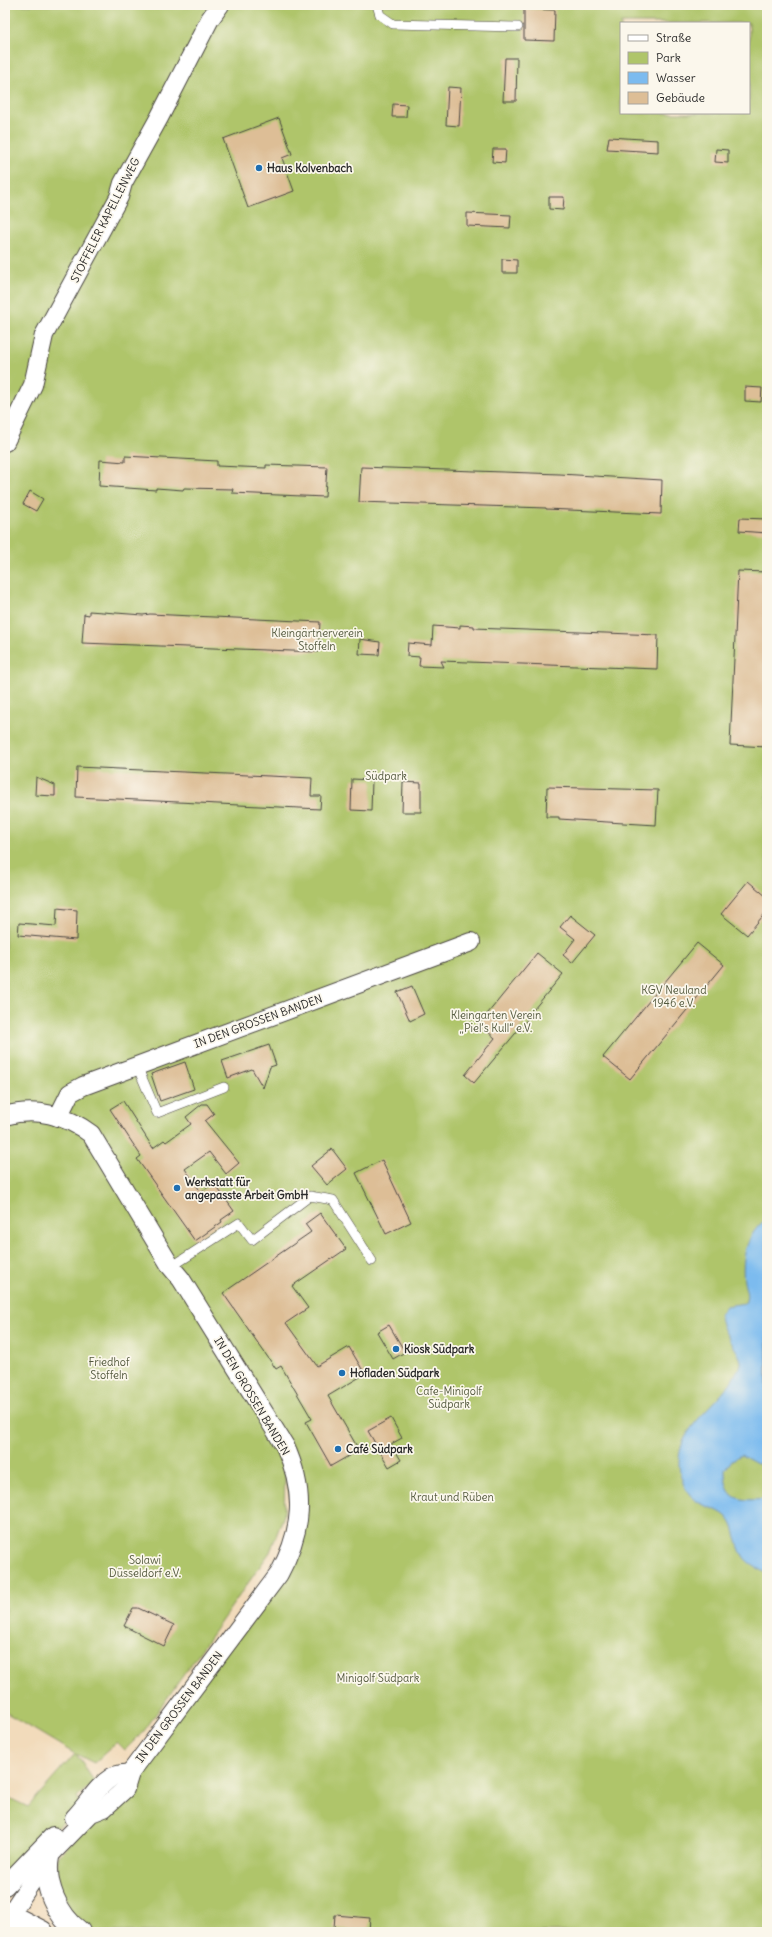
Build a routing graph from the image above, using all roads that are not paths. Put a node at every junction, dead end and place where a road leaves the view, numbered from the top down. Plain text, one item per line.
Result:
1 (220, 5) edge
2 (377, 5) edge
3 (518, 26) dead end
4 (5, 442) edge
5 (471, 942) dead end
6 (137, 1066) junction
7 (224, 1087) dead end
8 (5, 1116) edge
9 (58, 1116) junction
10 (372, 1260) dead end
11 (171, 1267) junction
12 (88, 1810) junction
13 (48, 1857) junction
14 (5, 1886) edge
15 (6, 1916) edge
16 (42, 1932) edge
17 (79, 1932) edge

1 - 4 street, STOFFELER KAPELLENWEG
2 - 3 lane
5 - 6 street, IN DEN GROSSEN BANDEN
6 - 7 lane
6 - 9 street, IN DEN GROSSEN BANDEN
8 - 9 street, IN DEN GROSSEN BANDEN
9 - 11 street, IN DEN GROSSEN BANDEN
10 - 11 lane
11 - 12 street, IN DEN GROSSEN BANDEN
12 - 13 street, IN DEN GROSSEN BANDEN
12 - 14 street, IN DEN GROSSEN BANDEN
13 - 15 street, IN DEN GROSSEN BANDEN
13 - 17 main road
15 - 16 main road

